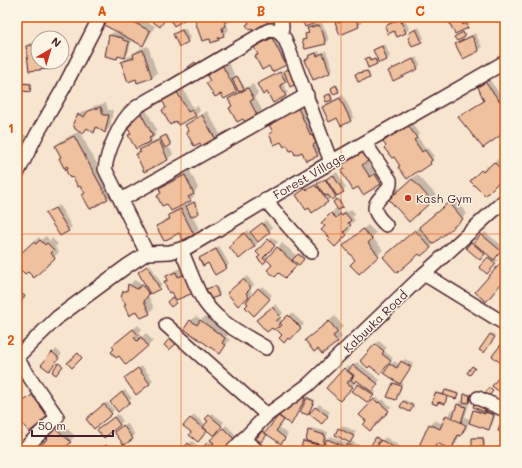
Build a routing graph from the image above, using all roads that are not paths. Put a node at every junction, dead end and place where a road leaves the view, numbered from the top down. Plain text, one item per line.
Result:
1 (100, 17) edge
2 (281, 17) edge
3 (281, 34) junction
4 (505, 62) edge
5 (307, 95) junction
6 (365, 143) junction
7 (331, 162) junction
8 (17, 174) edge
9 (120, 200) junction
10 (265, 200) junction
11 (505, 200) edge
12 (386, 225) dead end
13 (182, 250) junction
14 (311, 252) dead end
15 (148, 253) junction
16 (424, 274) junction
17 (502, 322) dead end
18 (166, 325) dead end
19 (266, 348) dead end
20 (17, 358) edge
21 (478, 398) dead end
22 (505, 410) edge
23 (267, 415) junction
24 (243, 439) junction
25 (22, 451) edge
26 (232, 451) edge
27 (258, 451) edge

1 - 8 street
2 - 3 street
3 - 5 street
3 - 9 street
4 - 6 street, Forest Village
5 - 7 street
5 - 9 street
6 - 7 street, Forest Village
6 - 12 street
7 - 10 street, Forest Village
9 - 15 street
10 - 13 street, Forest Village
10 - 14 street
11 - 16 street, Kabuuka Road
13 - 15 street, Forest Village
13 - 19 street
15 - 20 street, Forest Village
16 - 17 street
16 - 23 street, Kabuuka Road
18 - 23 street
20 - 25 street
21 - 22 street
23 - 24 street, Kabuuka Road
24 - 26 street, Kabuuka Road
24 - 27 street

